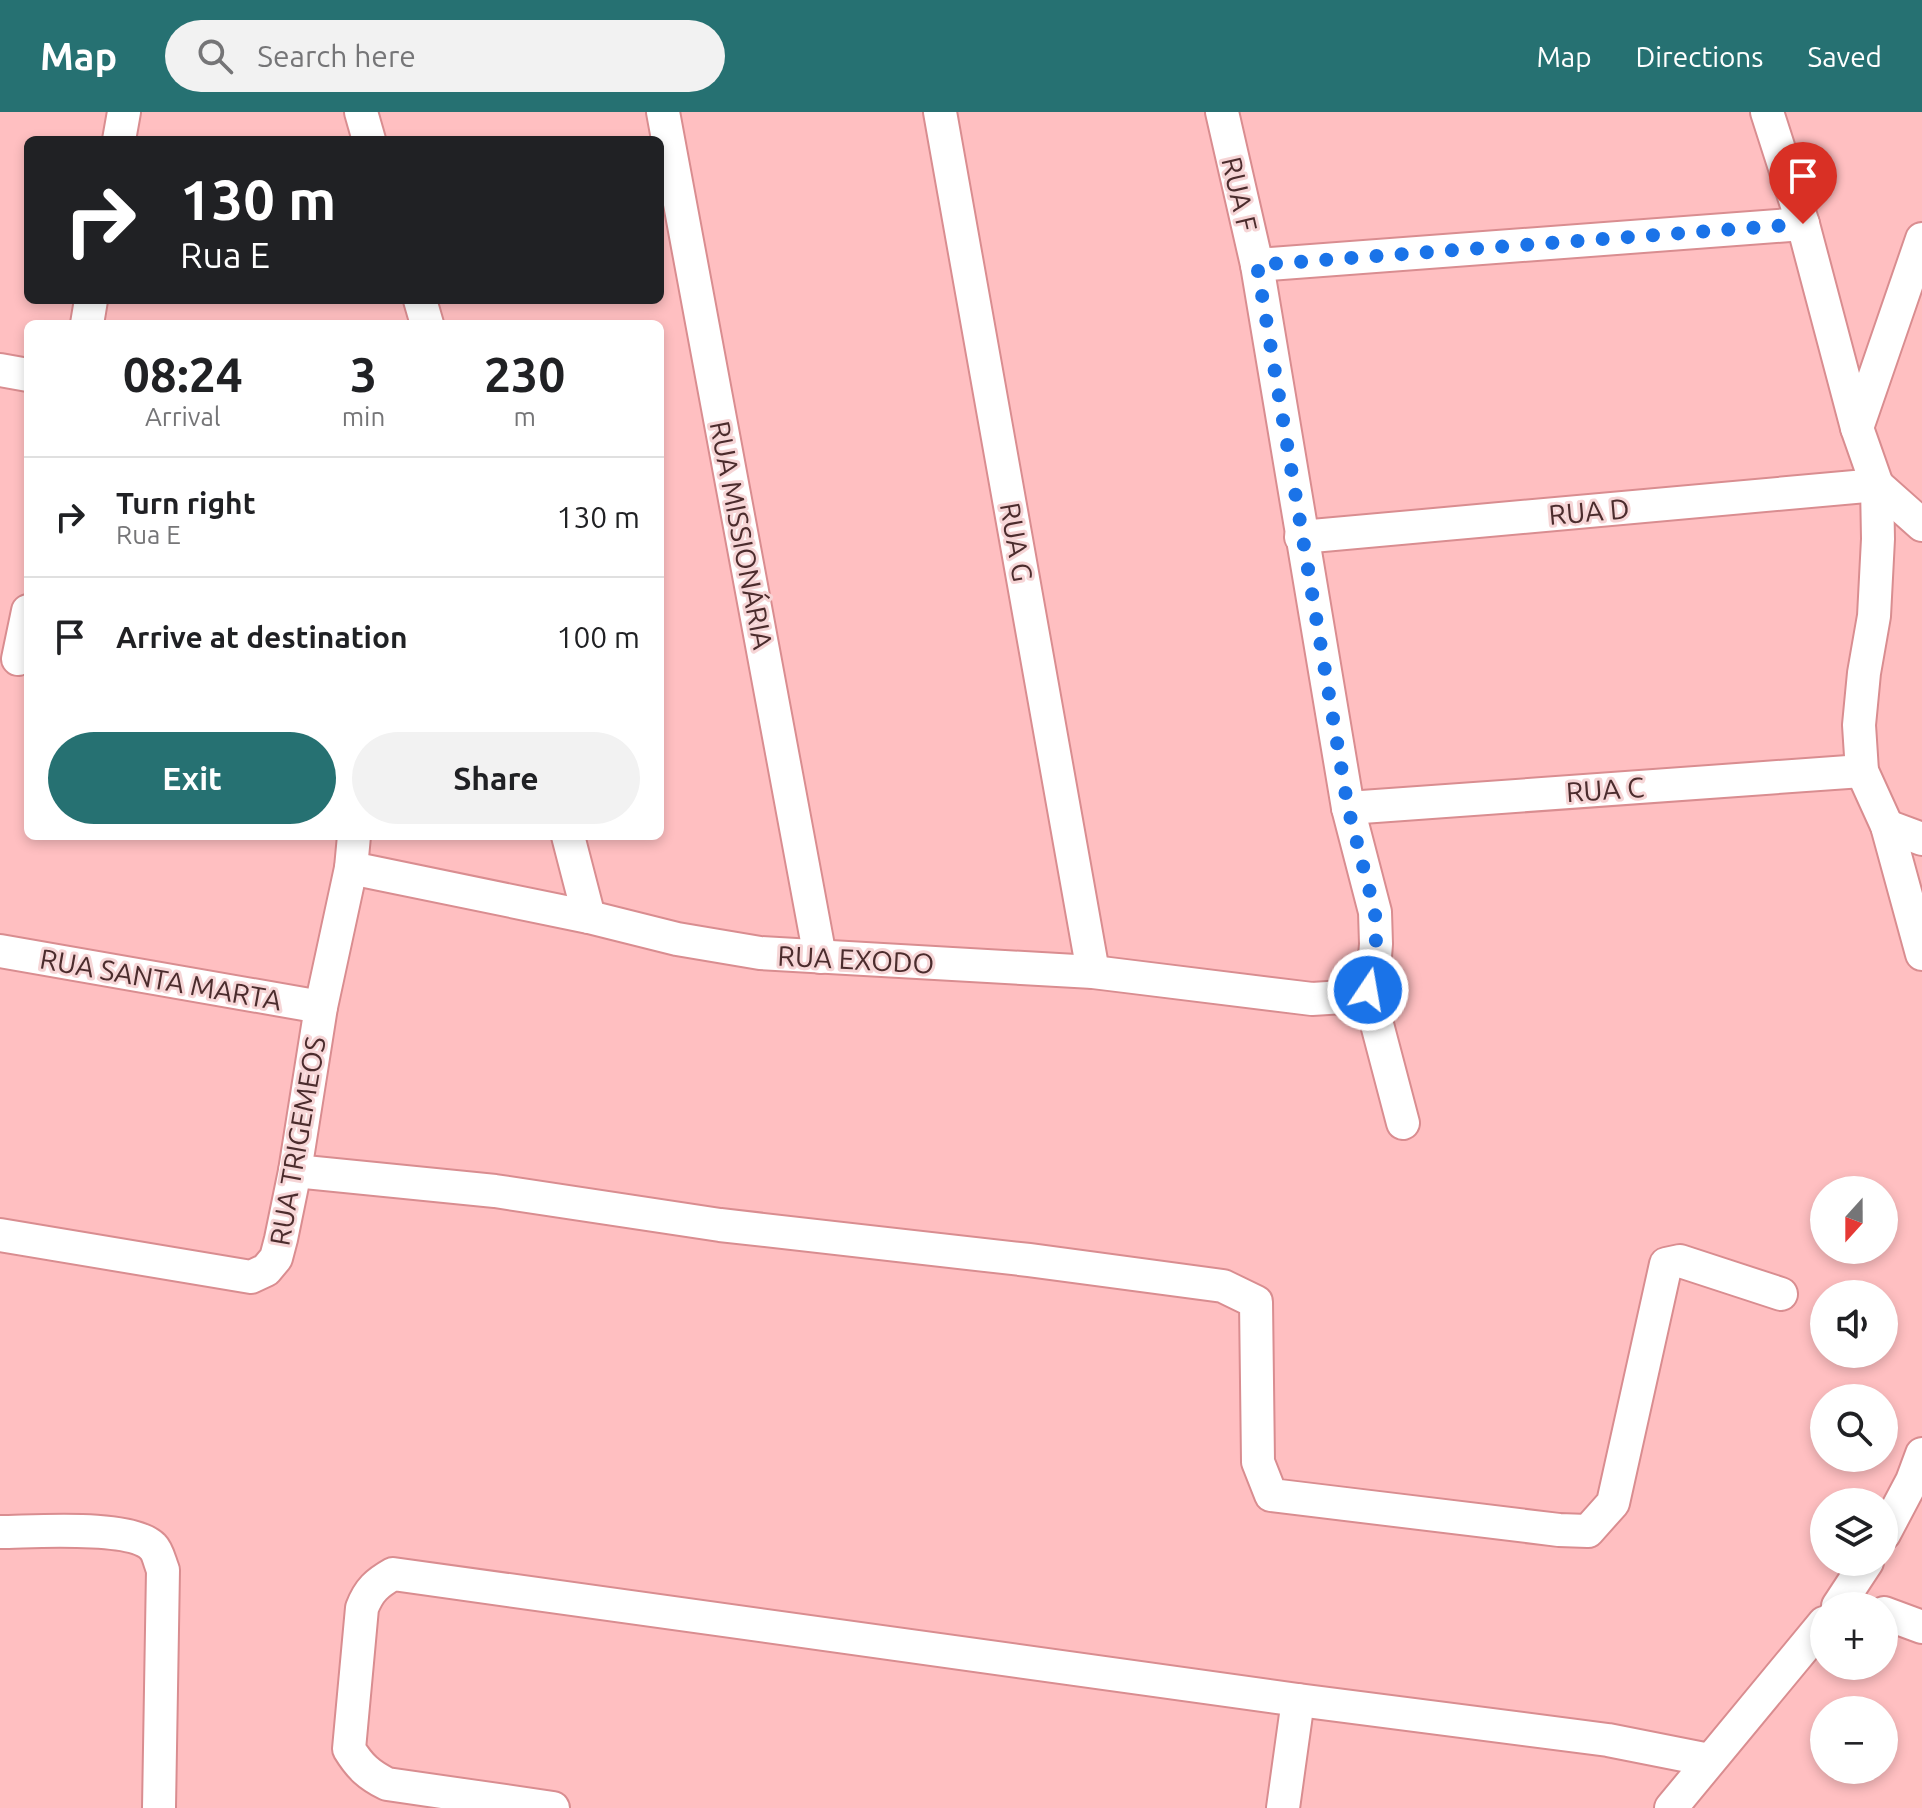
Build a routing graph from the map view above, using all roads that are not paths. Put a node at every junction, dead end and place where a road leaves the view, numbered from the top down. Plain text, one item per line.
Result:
1 (124, 112) edge
2 (361, 112) edge
3 (663, 112) edge
4 (940, 112) edge
5 (1222, 112) edge
6 (1767, 112) edge
7 (120, 136) edge
8 (368, 136) edge
9 (1803, 224) junction
10 (1922, 239) edge
11 (1257, 265) junction
12 (0, 370) edge
13 (24, 374) edge
14 (1857, 428) junction
15 (1877, 485) junction
16 (1922, 525) edge
17 (1301, 537) junction
18 (24, 626) edge
19 (15, 659) edge
20 (1862, 771) junction
21 (1348, 808) junction
22 (1887, 826) junction
23 (1922, 839) edge
24 (354, 840) edge
25 (569, 840) edge
26 (351, 868) junction
27 (589, 917) junction
28 (0, 951) edge
29 (1922, 954) edge
30 (820, 957) junction
31 (1093, 972) junction
32 (1368, 990) junction
33 (321, 1007) junction
34 (1403, 1123) dead end
35 (295, 1171) junction
36 (0, 1235) edge
37 (1781, 1294) dead end
38 (1922, 1454) edge
39 (1898, 1508) edge
40 (0, 1532) edge
41 (1898, 1618) edge
42 (1922, 1627) edge
43 (1810, 1640) edge
44 (1298, 1700) junction
45 (1709, 1760) junction
46 (159, 1808) edge
47 (553, 1808) edge
48 (1283, 1808) edge
49 (1671, 1808) edge

1 - 7 street
2 - 8 street
3 - 30 street, RUA MISSIONÁRIA
4 - 31 street, RUA G
5 - 11 street, RUA F
6 - 9 street
9 - 11 street
9 - 14 street
10 - 14 street
11 - 17 street, RUA F
12 - 13 street
14 - 15 street
15 - 16 street
15 - 17 street, RUA D
15 - 20 street
17 - 21 street, RUA F
18 - 19 street
20 - 21 street, RUA C
20 - 22 street
21 - 32 street, RUA F
22 - 23 street
22 - 29 street
24 - 26 street, RUA TRIGEMEOS
25 - 27 street
26 - 27 street, RUA EXODO
26 - 33 street, RUA TRIGEMEOS
27 - 30 street, RUA EXODO
28 - 33 street, RUA SANTA MARTA
30 - 31 street, RUA EXODO
31 - 32 street, RUA EXODO
32 - 34 street, RUA F
33 - 35 street, RUA TRIGEMEOS
35 - 36 street, RUA TRIGEMEOS
35 - 37 street
38 - 39 street
40 - 46 street
41 - 42 street
43 - 45 street
44 - 45 street
44 - 47 street
44 - 48 street
45 - 49 street

